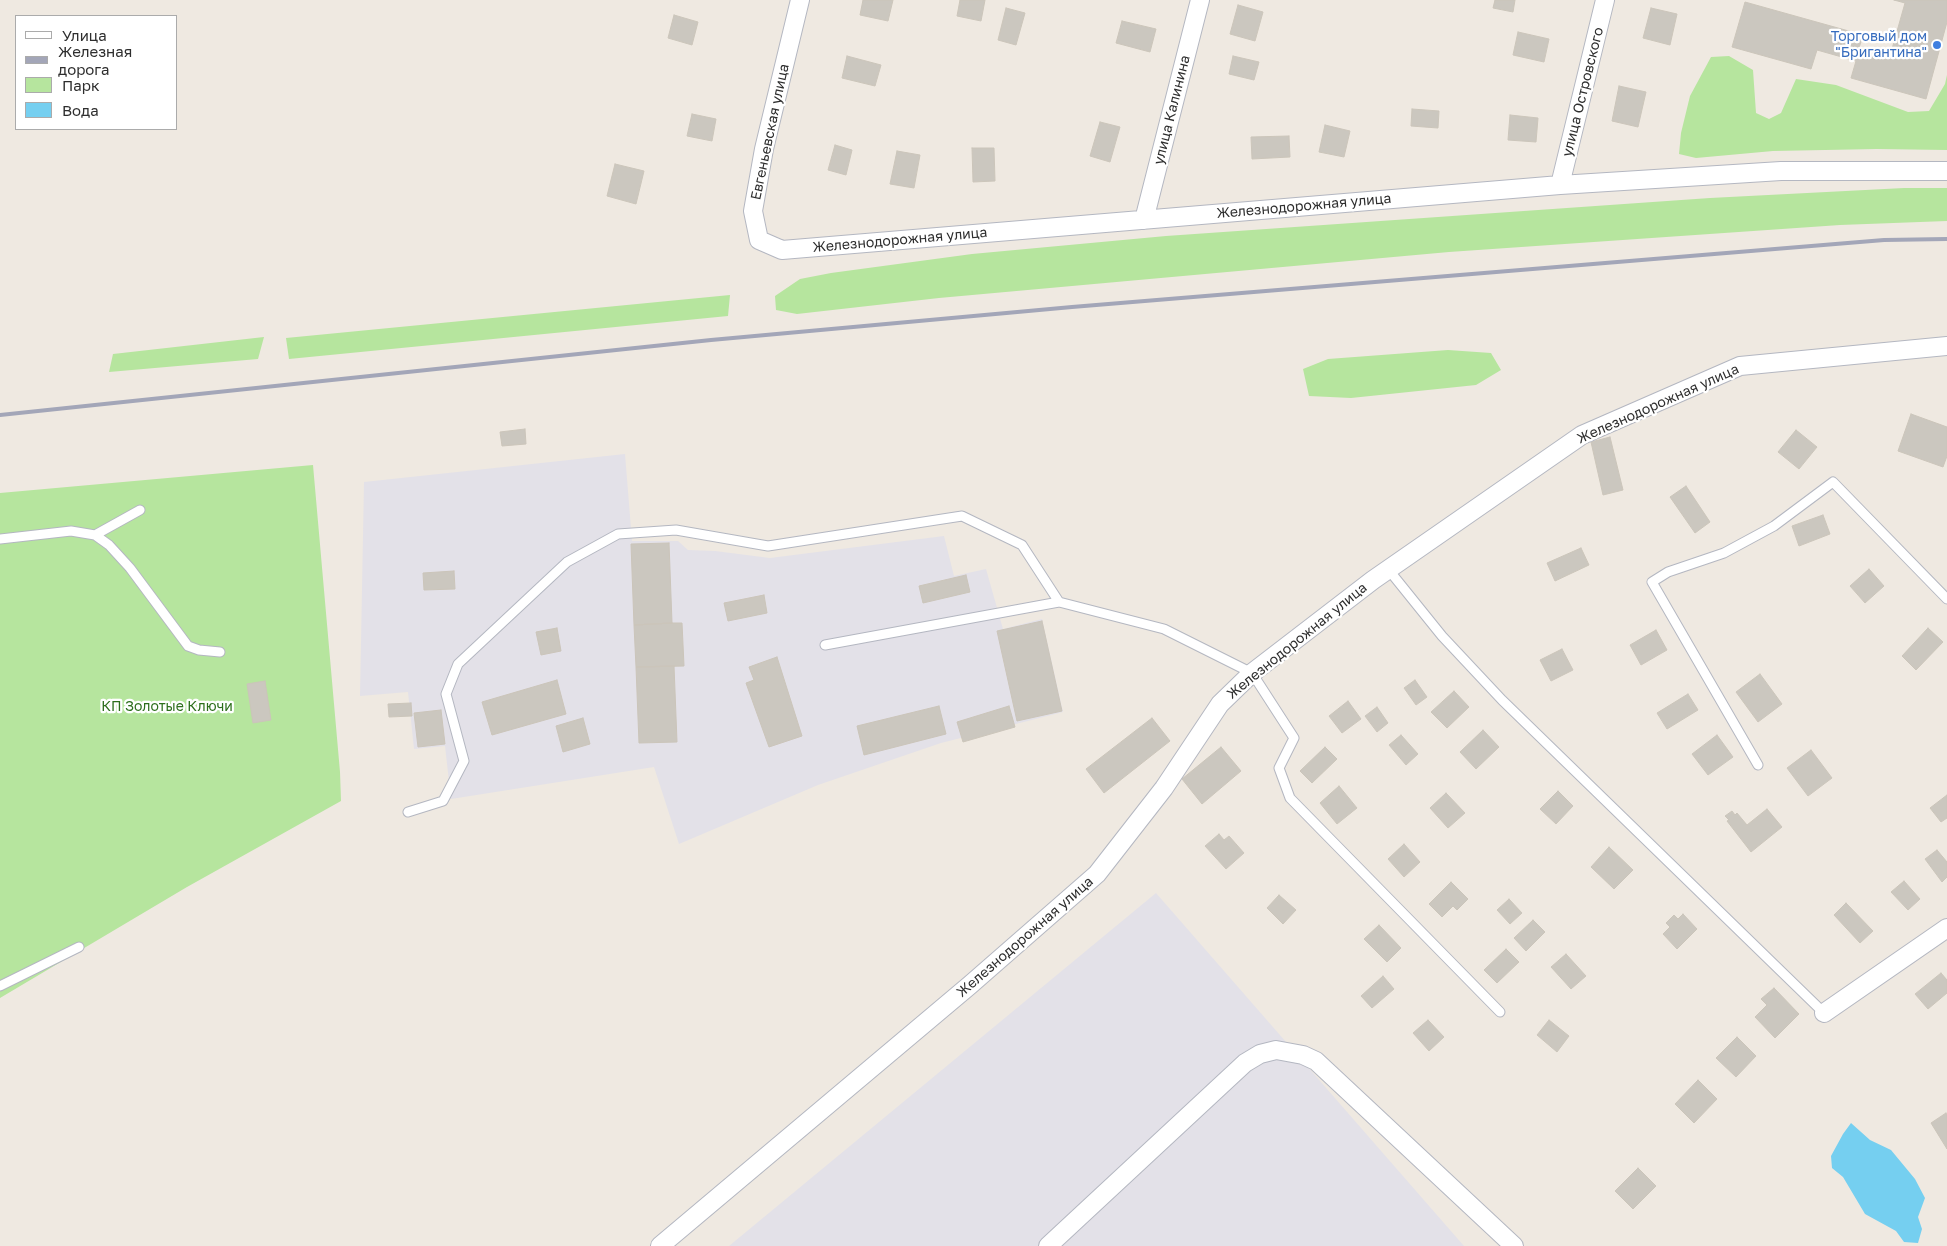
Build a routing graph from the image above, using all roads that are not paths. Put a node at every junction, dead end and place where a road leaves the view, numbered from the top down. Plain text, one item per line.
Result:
1 (800, 0) edge
2 (1200, 0) edge
3 (1605, 0) edge
4 (1947, 171) edge
5 (1560, 185) junction
6 (1144, 220) junction
7 (782, 250) joint
8 (1947, 346) edge
9 (140, 510) dead end
10 (95, 535) junction
11 (0, 540) edge
12 (1388, 569) junction
13 (1947, 599) edge
14 (1058, 602) junction
15 (825, 645) dead end
16 (220, 652) dead end
17 (1252, 674) junction
18 (1758, 765) dead end
19 (408, 812) dead end
20 (1947, 928) edge
21 (79, 947) dead end
22 (0, 986) edge
23 (1500, 1012) dead end
24 (1824, 1013) joint
25 (660, 1246) edge
26 (1048, 1246) edge
27 (1514, 1246) edge

1 - 7 street, Евгеньевская улица
2 - 6 street, улица Калинина
3 - 5 street, улица Островского
4 - 5 street, Железнодорожная улица
5 - 6 street, Железнодорожная улица
6 - 7 street, Железнодорожная улица
8 - 12 street, Железнодорожная улица
9 - 10 lane
10 - 11 lane
10 - 16 lane
12 - 17 street, Железнодорожная улица
12 - 24 lane
13 - 18 lane
14 - 15 lane
14 - 17 lane
14 - 19 lane
17 - 23 lane
17 - 25 street, Железнодорожная улица
20 - 24 street
21 - 22 lane
26 - 27 street

